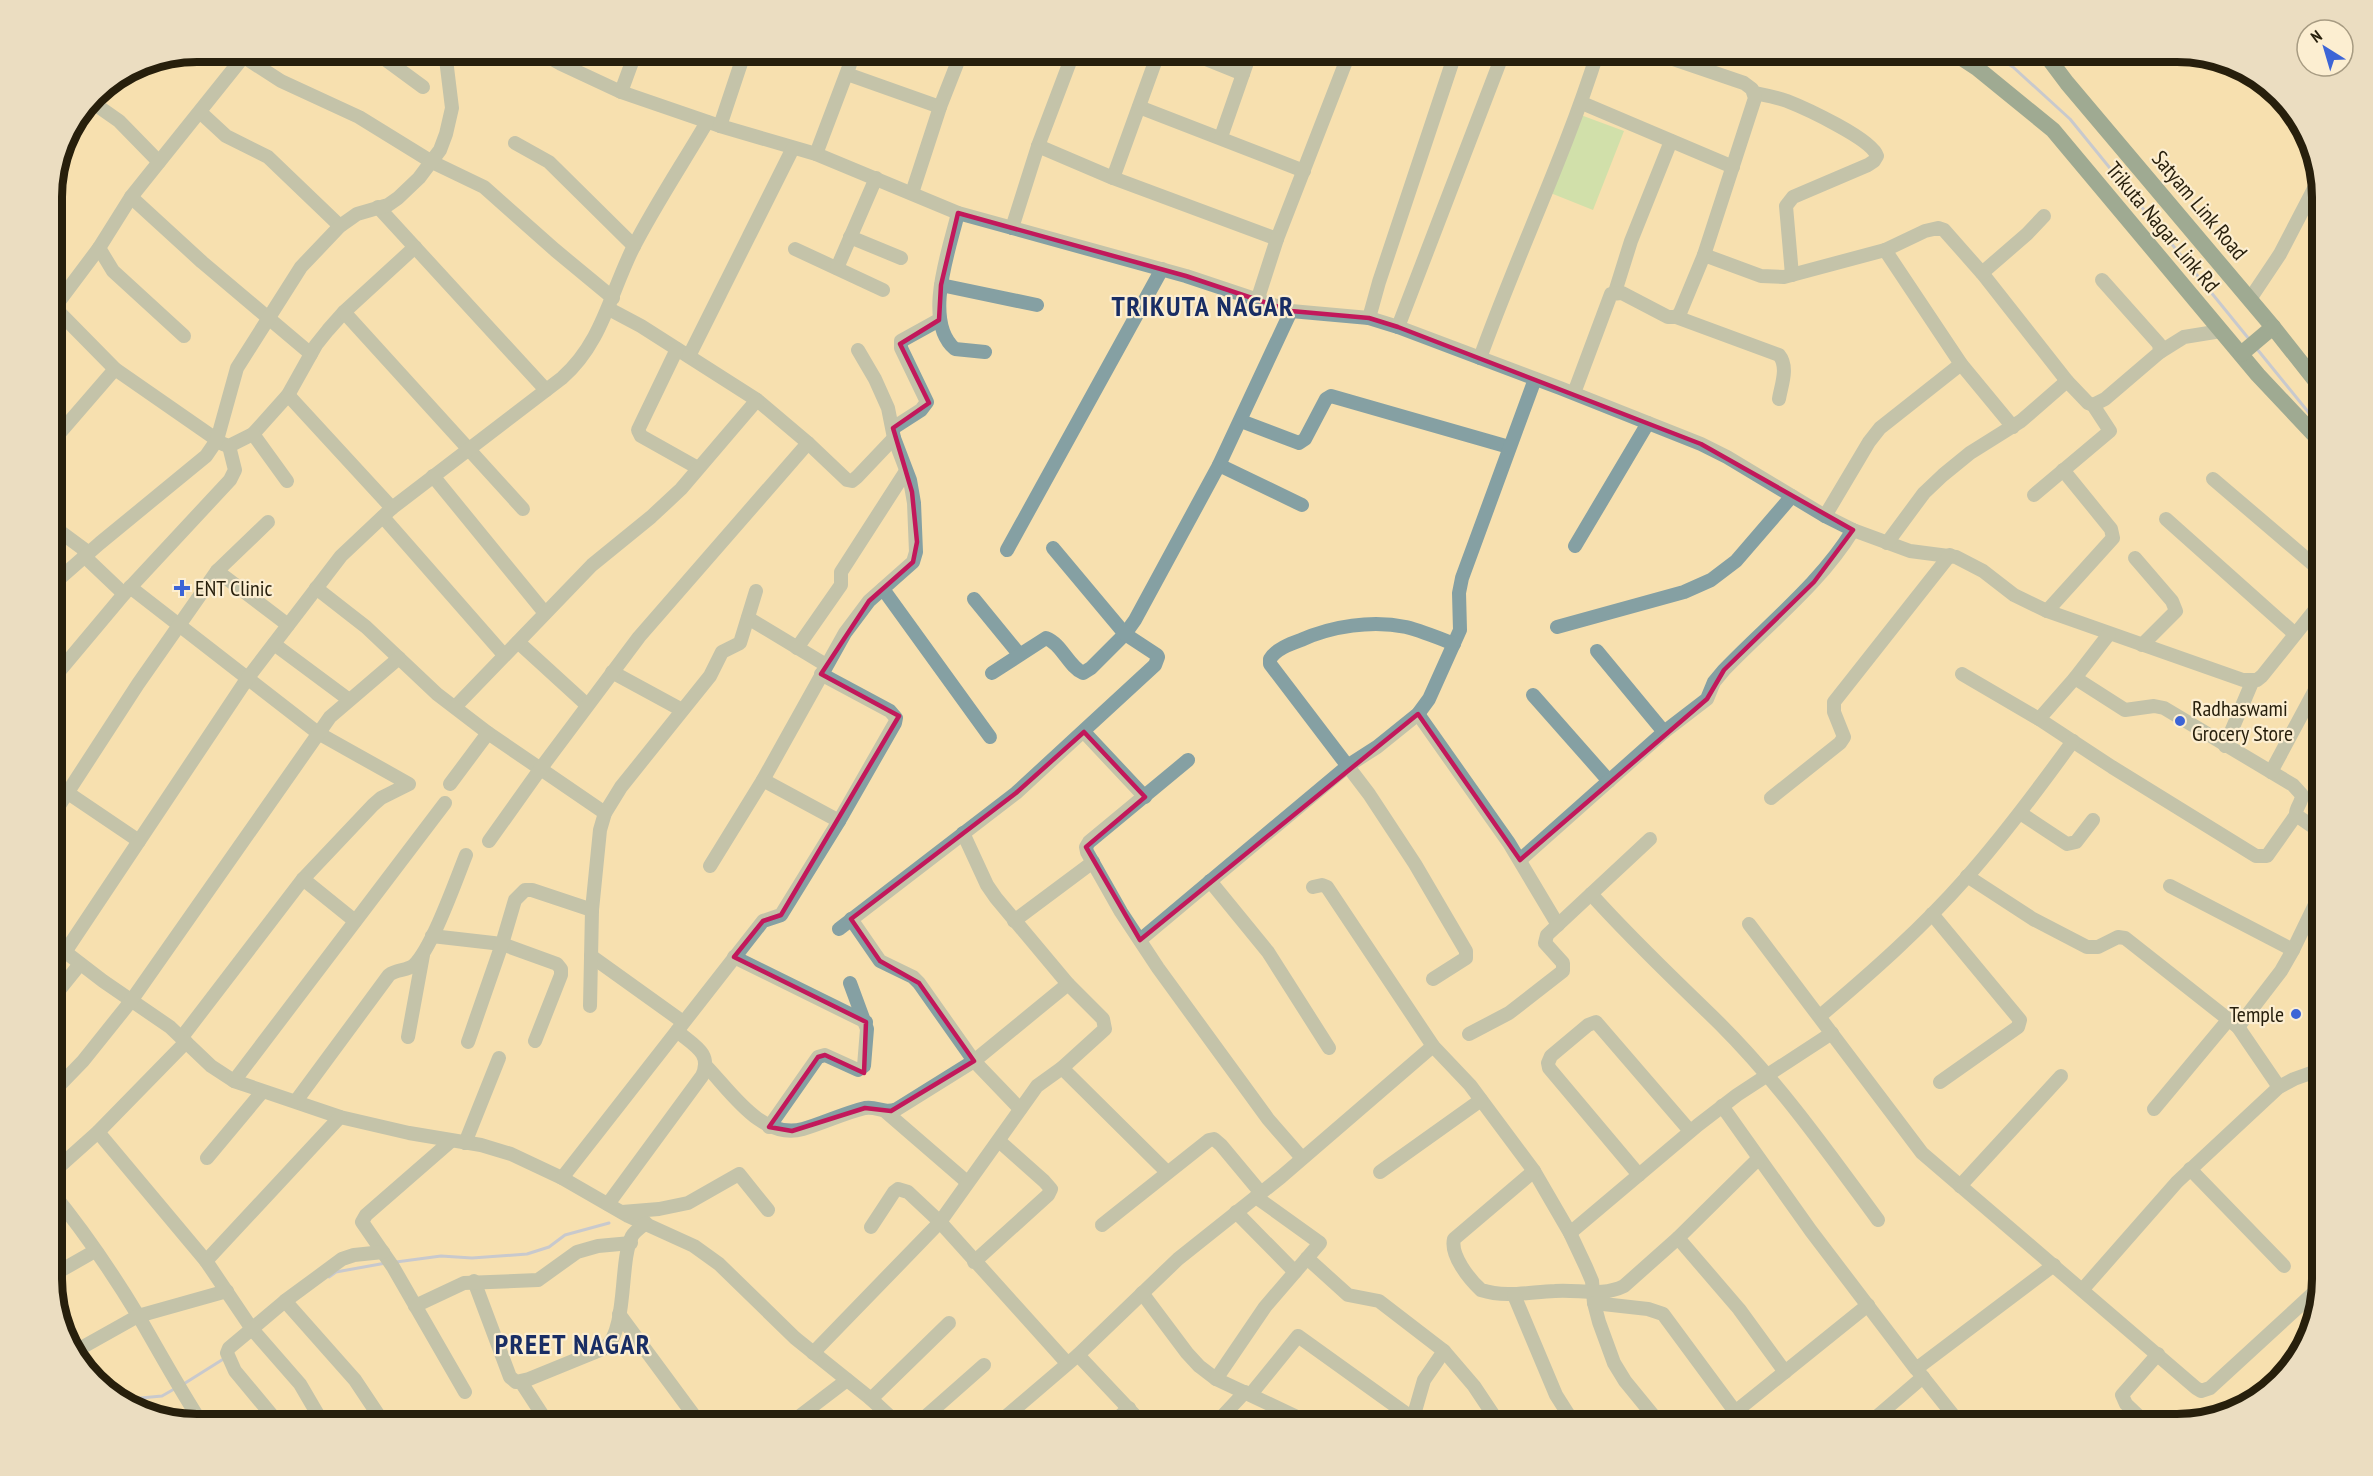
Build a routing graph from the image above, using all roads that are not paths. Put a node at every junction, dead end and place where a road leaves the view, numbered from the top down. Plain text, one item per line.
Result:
1 (1212, 61) edge
2 (1247, 61) edge
3 (1346, 61) edge
4 (1453, 61) edge
5 (1500, 61) edge
6 (1595, 61) edge
7 (1680, 61) edge
8 (1968, 61) edge
9 (1980, 61) edge
10 (2051, 61) edge
11 (240, 62) edge
12 (256, 62) edge
13 (389, 62) edge
14 (446, 62) edge
15 (557, 62) edge
16 (632, 62) edge
17 (740, 62) edge
18 (851, 62) edge
19 (958, 62) edge
20 (1070, 62) edge
21 (1155, 62) edge
22 (1977, 68) junction
23 (847, 74) junction
24 (1242, 74) junction
25 (423, 87) dead end
26 (621, 92) junction
27 (1755, 93) junction
28 (1582, 103) junction
29 (97, 106) edge
30 (940, 107) junction
31 (1139, 107) junction
32 (200, 112) junction
33 (714, 124) junction
34 (1221, 138) junction
35 (1671, 141) junction
36 (516, 143) dead end
37 (1038, 146) junction
38 (793, 148) junction
39 (816, 154) junction
40 (159, 162) junction
41 (432, 162) junction
42 (1733, 167) junction
43 (1305, 171) junction
44 (876, 178) junction
45 (1113, 178) junction
46 (912, 193) junction
47 (2311, 194) edge
48 (131, 197) junction
49 (378, 207) junction
50 (958, 213) junction
51 (2044, 216) dead end
52 (340, 225) junction
53 (1012, 228) junction
54 (850, 237) junction
55 (1277, 239) junction
56 (634, 246) junction
57 (99, 248) junction
58 (415, 248) junction
59 (795, 249) dead end
60 (1885, 250) junction
61 (1704, 255) junction
62 (900, 258) dead end
63 (837, 268) junction
64 (1162, 269) junction
65 (1982, 273) junction
66 (1792, 275) junction
67 (2102, 280) dead end
68 (941, 285) junction
69 (883, 290) dead end
70 (1615, 292) junction
71 (62, 296) edge
72 (2250, 299) junction
73 (1257, 301) junction
74 (611, 304) junction
75 (1037, 305) dead end
76 (1291, 311) junction
77 (344, 312) junction
78 (62, 317) edge
79 (1676, 317) junction
80 (1369, 318) junction
81 (268, 319) junction
82 (939, 320) junction
83 (1398, 327) junction
84 (2269, 330) junction
85 (2221, 331) junction
86 (184, 336) dead end
87 (858, 350) dead end
88 (2245, 350) junction
89 (683, 352) junction
90 (986, 352) dead end
91 (2160, 352) junction
92 (311, 354) junction
93 (1480, 358) junction
94 (1961, 364) junction
95 (115, 369) junction
96 (2311, 377) edge
97 (1535, 379) junction
98 (2067, 381) junction
99 (546, 390) junction
100 (1574, 393) junction
101 (288, 395) junction
102 (1779, 399) dead end
103 (757, 400) junction
104 (2093, 405) junction
105 (1241, 421) junction
106 (1648, 423) junction
107 (2013, 427) junction
108 (62, 430) edge
109 (2311, 430) edge
110 (893, 433) junction
111 (253, 435) junction
112 (223, 443) junction
113 (808, 443) junction
114 (1509, 447) junction
115 (468, 449) junction
116 (1219, 465) junction
117 (698, 468) junction
118 (2063, 470) junction
119 (906, 471) junction
120 (433, 476) junction
121 (2213, 479) dead end
122 (287, 481) dead end
123 (2034, 495) dead end
124 (1792, 496) junction
125 (1302, 505) dead end
126 (523, 509) dead end
127 (388, 512) junction
128 (1825, 516) junction
129 (2166, 519) dead end
130 (268, 522) dead end
131 (1853, 530) junction
132 (62, 534) edge
133 (1887, 543) junction
134 (1575, 546) dead end
135 (1053, 548) dead end
136 (1006, 550) dead end
137 (86, 554) junction
138 (1950, 555) junction
139 (2135, 558) dead end
140 (2311, 563) edge
141 (217, 571) junction
142 (62, 576) edge
143 (316, 588) junction
144 (883, 589) junction
145 (127, 590) junction
146 (756, 591) dead end
147 (974, 599) dead end
148 (2048, 611) junction
149 (545, 613) junction
150 (2311, 615) edge
151 (748, 618) junction
152 (288, 625) junction
153 (178, 626) junction
154 (1557, 627) dead end
155 (1125, 634) junction
156 (2109, 634) junction
157 (2295, 634) junction
158 (518, 642) junction
159 (274, 644) junction
160 (1454, 644) junction
161 (2142, 645) junction
162 (797, 648) junction
163 (1597, 651) dead end
164 (1019, 654) junction
165 (504, 655) junction
166 (399, 658) junction
167 (62, 668) edge
168 (824, 669) junction
169 (612, 672) junction
170 (992, 673) dead end
171 (1962, 674) dead end
172 (2075, 678) junction
173 (247, 679) junction
174 (2253, 680) junction
175 (1533, 695) dead end
176 (348, 699) junction
177 (587, 705) junction
178 (456, 707) junction
179 (682, 710) junction
180 (2311, 712) edge
181 (1418, 714) junction
182 (2039, 719) junction
183 (1084, 732) junction
184 (1664, 732) junction
185 (318, 733) junction
186 (488, 733) junction
187 (990, 737) dead end
188 (2073, 741) junction
189 (2225, 746) junction
190 (1188, 760) dead end
191 (1349, 765) junction
192 (541, 768) junction
193 (2271, 772) junction
194 (763, 780) junction
195 (1609, 781) junction
196 (450, 784) dead end
197 (68, 793) junction
198 (1145, 797) junction
199 (1771, 798) dead end
200 (62, 802) edge
201 (445, 803) dead end
202 (605, 813) junction
203 (2020, 813) junction
204 (2296, 815) junction
205 (2093, 820) dead end
206 (839, 821) junction
207 (2312, 824) edge
208 (963, 833) junction
209 (1650, 839) dead end
210 (139, 841) junction
211 (489, 841) dead end
212 (466, 855) dead end
213 (1520, 860) junction
214 (1093, 862) junction
215 (710, 866) dead end
216 (1967, 876) junction
217 (303, 879) junction
218 (1210, 881) junction
219 (2170, 886) dead end
220 (1313, 887) dead end
221 (1591, 894) junction
222 (592, 910) junction
223 (1932, 914) junction
224 (851, 919) junction
225 (355, 921) junction
226 (1014, 921) junction
227 (2312, 923) edge
228 (1749, 924) dead end
229 (1558, 925) junction
230 (839, 929) dead end
231 (432, 936) junction
232 (1140, 940) junction
233 (502, 944) junction
234 (62, 950) edge
235 (424, 950) junction
236 (2293, 950) junction
237 (65, 952) junction
238 (591, 956) junction
239 (734, 957) junction
240 (80, 964) junction
241 (1432, 980) dead end
242 (850, 983) dead end
243 (1068, 984) junction
244 (62, 986) edge
245 (131, 1001) junction
246 (591, 1006) dead end
247 (1820, 1016) junction
248 (866, 1022) junction
249 (2233, 1023) junction
250 (680, 1026) junction
251 (1832, 1033) junction
252 (1469, 1034) dead end
253 (408, 1037) dead end
254 (184, 1040) junction
255 (535, 1041) dead end
256 (468, 1042) dead end
257 (1433, 1046) junction
258 (1329, 1048) dead end
259 (499, 1058) dead end
260 (974, 1061) junction
261 (707, 1067) junction
262 (1062, 1068) junction
263 (2312, 1073) edge
264 (1765, 1075) junction
265 (2061, 1076) dead end
266 (234, 1081) junction
267 (62, 1082) edge
268 (1940, 1082) dead end
269 (2279, 1087) junction
270 (262, 1092) junction
271 (1481, 1100) junction
272 (296, 1101) junction
273 (1722, 1106) junction
274 (2154, 1108) dead end
275 (1020, 1109) junction
276 (886, 1112) junction
277 (340, 1117) junction
278 (769, 1127) junction
279 (1690, 1131) junction
280 (98, 1132) junction
281 (451, 1141) junction
282 (999, 1141) junction
283 (465, 1143) junction
284 (207, 1158) dead end
285 (1302, 1158) junction
286 (1758, 1159) junction
287 (62, 1164) edge
288 (2190, 1169) junction
289 (1534, 1171) junction
290 (1167, 1172) junction
291 (1380, 1172) dead end
292 (1639, 1175) junction
293 (562, 1178) junction
294 (968, 1182) junction
295 (1960, 1186) junction
296 (1258, 1195) junction
297 (608, 1204) junction
298 (62, 1208) edge
299 (768, 1210) dead end
300 (1236, 1212) junction
301 (633, 1218) junction
302 (1878, 1220) dead end
303 (940, 1222) junction
304 (1102, 1225) dead end
305 (871, 1227) dead end
306 (1570, 1233) junction
307 (1678, 1238) junction
308 (631, 1243) junction
309 (95, 1251) junction
310 (387, 1258) junction
311 (1307, 1258) junction
312 (206, 1261) junction
313 (974, 1262) junction
314 (2054, 1265) junction
315 (2283, 1266) dead end
316 (62, 1270) edge
317 (1295, 1272) junction
318 (474, 1281) junction
319 (2083, 1289) junction
320 (226, 1291) junction
321 (1143, 1293) junction
322 (1514, 1295) junction
323 (2310, 1296) edge
324 (1594, 1298) junction
325 (1868, 1305) junction
326 (288, 1306) junction
327 (415, 1306) junction
328 (619, 1314) junction
329 (138, 1316) junction
330 (949, 1323) dead end
331 (256, 1334) junction
332 (81, 1348) edge
333 (1444, 1351) junction
334 (813, 1353) junction
335 (2157, 1354) junction
336 (1072, 1359) junction
337 (984, 1365) dead end
338 (1785, 1372) junction
339 (1920, 1373) junction
340 (1216, 1379) junction
341 (847, 1380) junction
342 (521, 1382) junction
343 (465, 1392) dead end
344 (1248, 1393) junction
345 (871, 1399) junction
346 (1129, 1408) junction
347 (1735, 1412) joint
348 (196, 1414) edge
349 (271, 1414) edge
350 (318, 1414) edge
351 (378, 1414) edge
352 (542, 1414) edge
353 (693, 1414) edge
354 (802, 1414) edge
355 (887, 1414) edge
356 (928, 1414) edge
357 (1009, 1414) edge
358 (1122, 1414) edge
359 (1134, 1414) edge
360 (1226, 1414) edge
361 (1291, 1414) edge
362 (1403, 1414) edge
363 (1417, 1414) edge
364 (1493, 1414) edge
365 (1568, 1414) edge
366 (1651, 1414) edge
367 (1878, 1414) edge
368 (1952, 1414) edge
369 (2136, 1414) edge

1 - 24 street
2 - 24 street
3 - 43 street
4 - 80 street
5 - 83 street
6 - 28 street
7 - 27 street
8 - 22 main road, Trikuta Nagar Link Rd
9 - 22 street
10 - 72 main road, Satyam Link Road
11 - 32 street
12 - 41 street
13 - 25 street
14 - 41 street
15 - 26 street
16 - 26 street
17 - 33 street
18 - 23 street
19 - 30 street
20 - 37 street
21 - 31 street
22 - 85 main road, Trikuta Nagar Link Rd
23 - 30 street
23 - 39 street
24 - 34 street
26 - 33 street
27 - 42 street
27 - 66 street
28 - 35 street
28 - 93 street
29 - 40 street
30 - 46 street
31 - 34 street
31 - 45 street
32 - 40 street
32 - 52 street
33 - 38 street
33 - 56 street
34 - 43 street
35 - 42 street
35 - 70 street
36 - 56 street
37 - 45 street
37 - 53 street
38 - 39 street
38 - 89 street
39 - 44 street
40 - 48 street
41 - 49 street
41 - 74 street
42 - 61 street
43 - 55 street
44 - 46 street
44 - 54 street
45 - 55 street
46 - 50 street
47 - 72 street
48 - 57 street
48 - 81 street
49 - 52 street
49 - 58 street
50 - 53 street
50 - 68 street
51 - 65 street
52 - 81 street
53 - 64 street
54 - 62 street
54 - 63 street
55 - 73 street
56 - 74 street
57 - 71 street
57 - 86 street
58 - 77 street
58 - 99 street
59 - 63 street
60 - 65 street
60 - 66 street
60 - 94 street
61 - 66 street
61 - 79 street
63 - 69 street
64 - 73 street
64 - 136 street
65 - 98 street
67 - 91 street
68 - 75 street
68 - 82 street
70 - 79 street
70 - 100 street
72 - 84 main road, Satyam Link Road
73 - 76 street
74 - 89 street
74 - 99 street
76 - 80 street
76 - 105 street
77 - 92 street
77 - 115 street
78 - 95 street
79 - 102 street
80 - 83 street
81 - 92 street
81 - 112 street
82 - 90 street
82 - 110 street
83 - 93 street
84 - 88 main road
84 - 96 main road, Satyam Link Road
85 - 88 main road, Trikuta Nagar Link Rd
85 - 91 street
87 - 110 street
88 - 109 main road, Trikuta Nagar Link Rd
89 - 103 street
89 - 117 street
91 - 104 street
92 - 101 street
93 - 97 street
94 - 107 street
94 - 128 street
95 - 108 street
95 - 112 street
97 - 100 street
97 - 114 street
98 - 104 street
98 - 107 street
99 - 115 street
100 - 106 street
101 - 111 street
101 - 127 street
103 - 113 street
103 - 117 street
104 - 118 street
105 - 114 street
105 - 116 street
106 - 124 street
106 - 134 street
107 - 133 street
110 - 113 street
110 - 119 street
111 - 112 street
111 - 122 street
112 - 137 street
112 - 145 street
113 - 169 street
114 - 160 street
115 - 120 street
115 - 126 street
116 - 125 street
116 - 155 street
117 - 149 street
118 - 123 street
118 - 148 street
119 - 144 street
119 - 162 street
120 - 127 street
120 - 149 street
121 - 140 street
124 - 128 street
124 - 154 street
127 - 143 street
127 - 165 street
128 - 131 street
129 - 157 street
130 - 141 street
131 - 133 street
131 - 184 street
132 - 137 street
133 - 138 street
135 - 155 street
137 - 142 street
137 - 145 street
138 - 148 street
138 - 199 street
139 - 161 street
141 - 152 street
141 - 153 street
143 - 152 street
143 - 166 street
144 - 168 street
144 - 187 street
145 - 153 street
145 - 167 street
146 - 151 street
147 - 164 street
148 - 156 street
149 - 158 street
150 - 157 street
151 - 162 street
151 - 179 street
152 - 159 street
153 - 173 street
153 - 197 street
155 - 164 street
155 - 183 street
156 - 161 street
156 - 172 street
157 - 174 street
158 - 165 street
158 - 177 street
159 - 173 street
159 - 176 street
160 - 181 street
160 - 191 street
161 - 174 street
162 - 168 street
163 - 184 street
164 - 170 street
165 - 178 street
166 - 176 street
166 - 178 street
168 - 194 street
168 - 206 street
169 - 177 street
169 - 179 street
171 - 182 street
172 - 182 street
172 - 189 street
173 - 185 street
173 - 210 street
174 - 189 street
175 - 195 street
176 - 185 street
177 - 192 street
178 - 186 street
179 - 202 street
180 - 193 street
181 - 191 street
181 - 213 street
182 - 188 street
183 - 198 street
183 - 208 street
184 - 195 street
185 - 217 street
185 - 245 street
186 - 192 street
186 - 196 street
188 - 203 street
188 - 204 street
189 - 193 street
190 - 198 street
191 - 218 street
191 - 241 street
192 - 202 street
192 - 211 street
193 - 204 street
194 - 206 street
194 - 215 street
195 - 213 street
197 - 200 street
197 - 210 street
198 - 214 street
201 - 225 street
202 - 222 street
203 - 205 street
203 - 216 street
204 - 207 street
206 - 239 street
208 - 224 street
208 - 226 street
209 - 221 street
210 - 237 street
212 - 231 street
213 - 229 street
214 - 226 street
214 - 232 street
216 - 223 street
216 - 249 street
217 - 225 street
217 - 254 street
218 - 232 street
218 - 258 street
219 - 236 street
220 - 257 street
221 - 229 street
221 - 264 street
222 - 233 street
222 - 238 street
223 - 247 street
223 - 268 street
224 - 230 street
224 - 260 street
225 - 266 street
226 - 243 street
227 - 236 street
228 - 247 street
229 - 252 street
231 - 233 street
231 - 235 street
232 - 285 street
233 - 255 street
233 - 256 street
234 - 237 street
235 - 253 street
235 - 272 street
236 - 249 street
237 - 240 street
238 - 246 street
238 - 250 street
239 - 248 street
239 - 250 street
240 - 244 street
240 - 245 street
242 - 248 street
243 - 260 street
243 - 262 street
245 - 254 street
245 - 267 street
247 - 251 street
248 - 278 street
249 - 269 street
249 - 274 street
250 - 261 street
250 - 293 street
251 - 264 street
251 - 295 street
254 - 266 street
254 - 280 street
257 - 271 street
257 - 285 street
259 - 283 street
260 - 275 street
260 - 276 street
261 - 278 street
261 - 297 street
262 - 275 street
262 - 290 street
263 - 269 street
264 - 273 street
264 - 302 street
265 - 295 street
266 - 270 street
269 - 288 street
270 - 272 street
270 - 284 street
271 - 289 street
271 - 291 street
272 - 277 street
273 - 279 street
273 - 286 street
275 - 282 street
276 - 278 street
276 - 294 street
277 - 281 street
277 - 312 street
279 - 292 street
279 - 292 street
280 - 287 street
280 - 312 street
281 - 283 street
281 - 310 street
282 - 294 street
282 - 313 street
283 - 293 street
285 - 296 street
286 - 307 street
286 - 325 street
288 - 315 street
288 - 319 street
289 - 306 street
289 - 322 street
290 - 296 street
290 - 304 street
292 - 306 street
293 - 297 street
294 - 303 street
295 - 314 street
296 - 300 street
296 - 311 street
297 - 301 street
298 - 309 street
299 - 301 street
300 - 317 street
300 - 321 street
301 - 308 street
301 - 334 street
303 - 305 street
303 - 313 street
303 - 334 street
306 - 324 street
307 - 324 street
307 - 338 street
308 - 318 street
308 - 328 street
309 - 316 street
309 - 329 street
310 - 326 street
310 - 327 street
311 - 317 street
311 - 333 street
312 - 320 street
313 - 336 street
314 - 319 street
314 - 339 street
317 - 340 street
318 - 327 street
318 - 342 street
319 - 335 street
320 - 329 street
320 - 331 street
321 - 336 street
321 - 340 street
322 - 324 street
322 - 365 street
323 - 335 street
324 - 347 street
324 - 366 street
325 - 338 street
325 - 339 street
326 - 331 street
326 - 351 street
327 - 343 street
328 - 342 street
328 - 353 street
329 - 332 street
329 - 348 street
330 - 345 street
331 - 349 street
331 - 350 street
333 - 363 street
333 - 364 street
334 - 341 street
335 - 369 street
336 - 346 street
336 - 357 street
337 - 356 street
338 - 347 street
339 - 367 street
339 - 368 street
340 - 344 street
341 - 345 street
341 - 354 street
342 - 352 street
344 - 360 street
344 - 361 street
344 - 362 street
345 - 355 street
346 - 358 street
346 - 359 street

